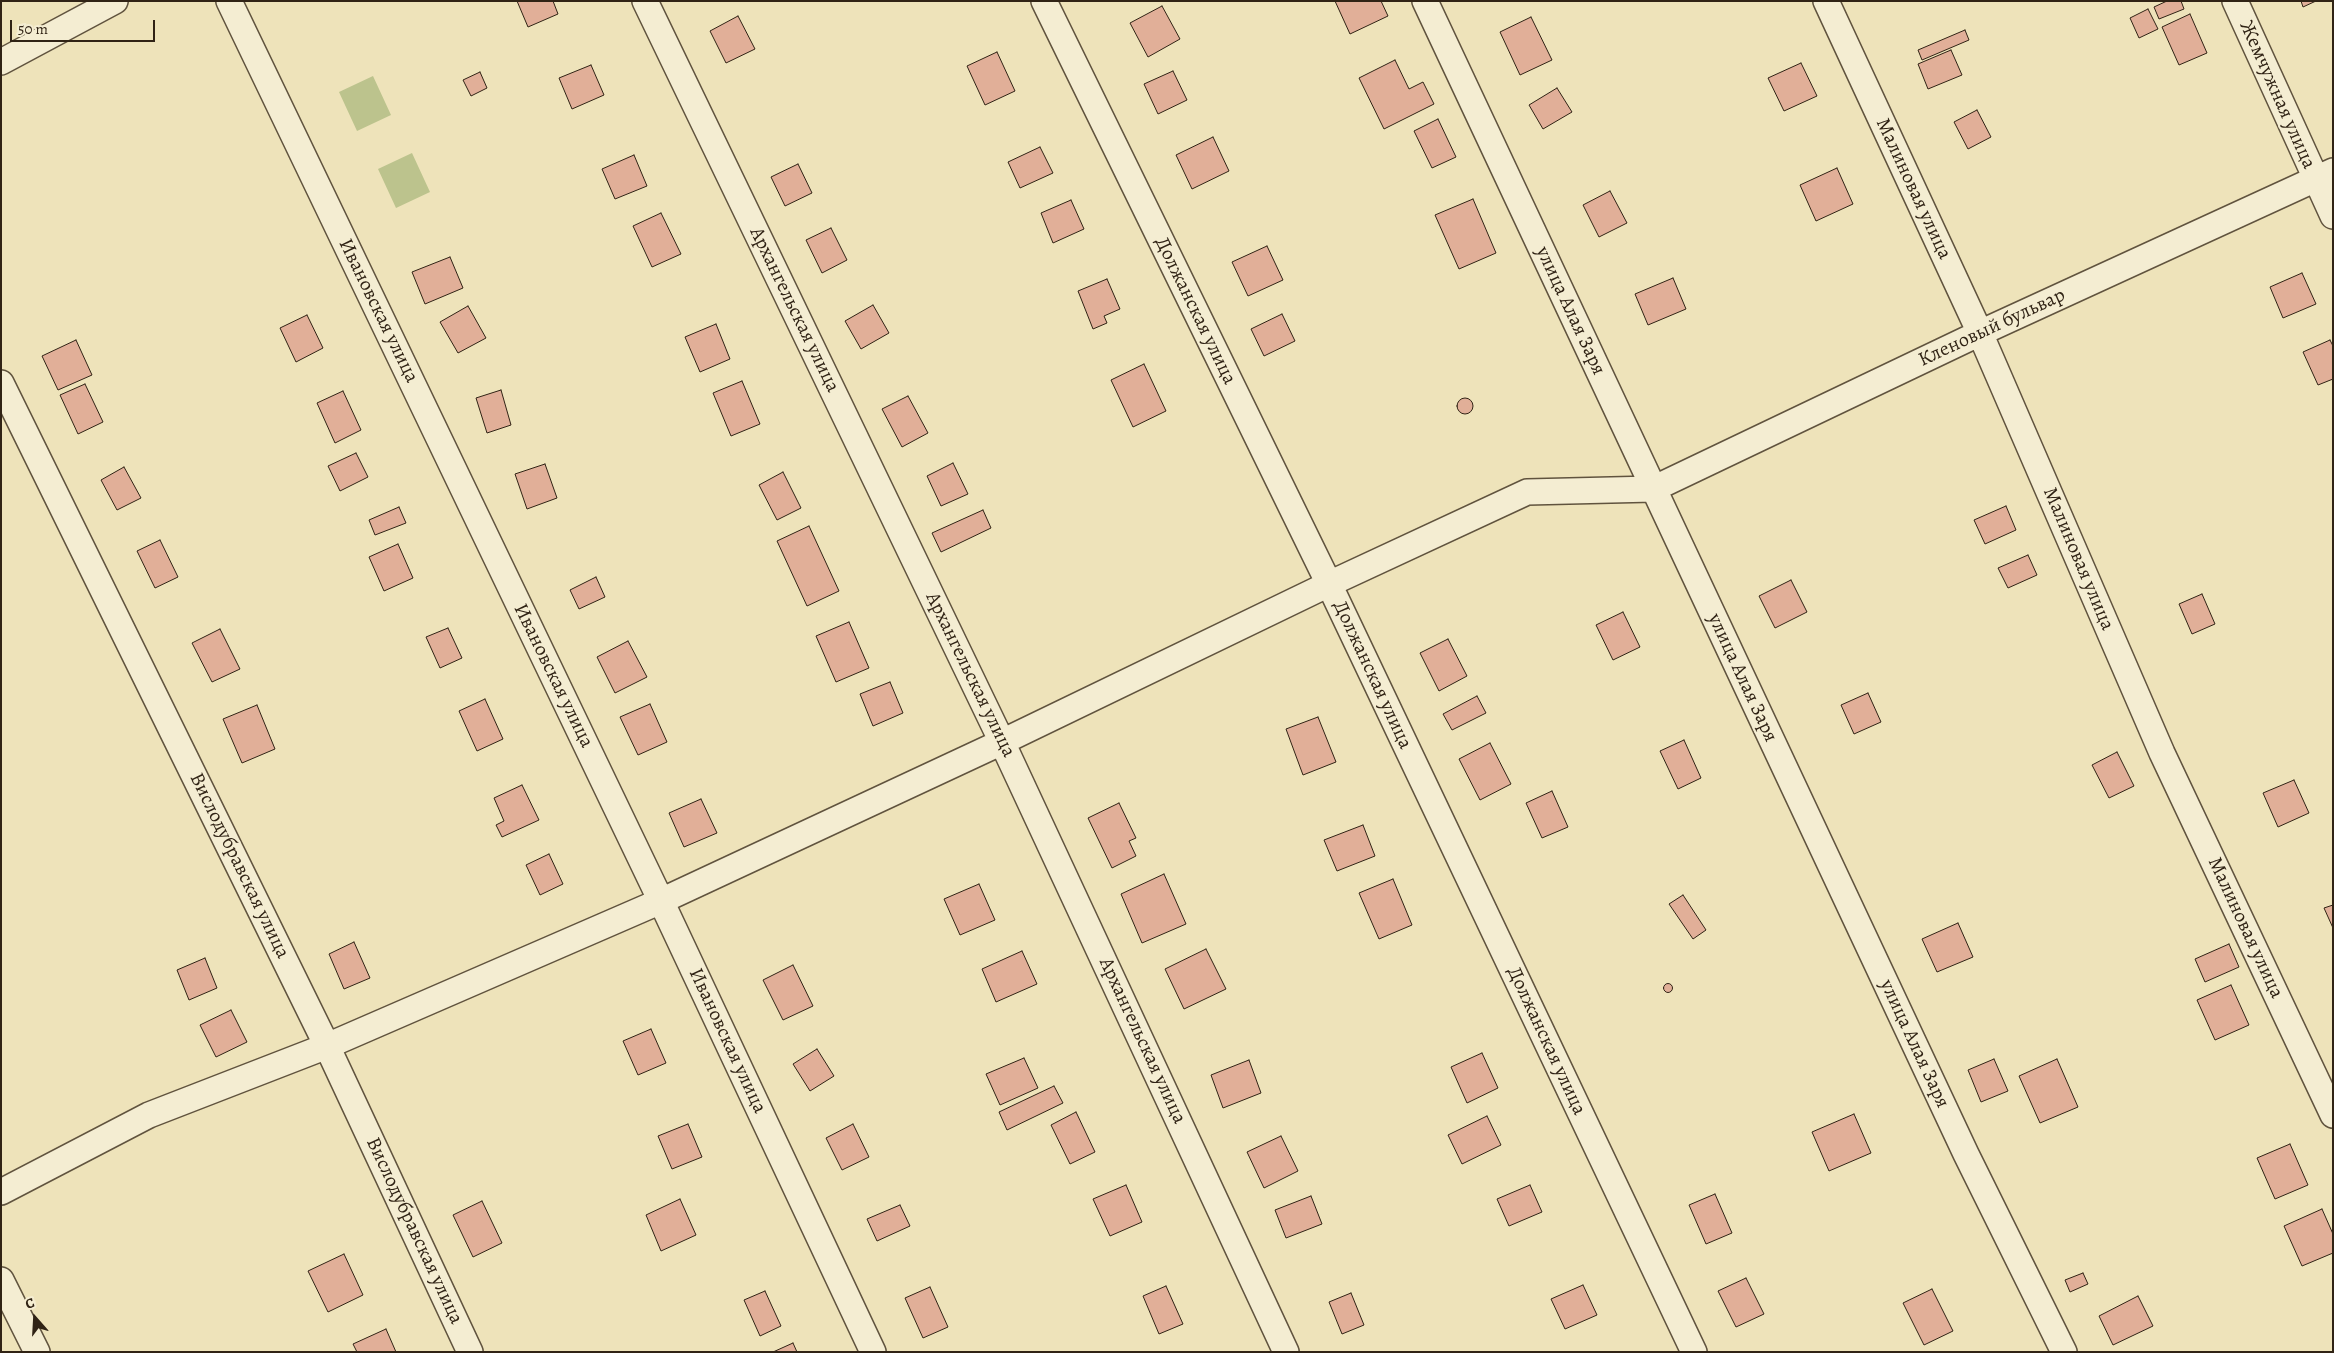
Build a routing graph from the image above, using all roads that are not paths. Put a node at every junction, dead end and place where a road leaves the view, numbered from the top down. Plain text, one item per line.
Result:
1 (115, 1) edge
2 (229, 1) edge
3 (645, 1) edge
4 (1044, 1) edge
5 (1425, 1) edge
6 (1826, 1) edge
7 (2235, 1) edge
8 (1, 62) edge
9 (2324, 175) edge
10 (2333, 216) edge
11 (1980, 333) junction
12 (1, 383) edge
13 (1653, 489) junction
14 (1329, 584) junction
15 (1002, 742) junction
16 (661, 901) junction
17 (327, 1046) junction
18 (2333, 1115) edge
19 (1, 1192) edge
20 (1, 1280) edge
21 (37, 1352) edge
22 (470, 1352) edge
23 (873, 1352) edge
24 (1286, 1352) edge
25 (1694, 1352) edge
26 (2064, 1352) edge

1 - 8 street
2 - 16 street, Ивановская улица
3 - 15 street, Архангельская улица
4 - 14 street, Должанская улица
5 - 13 street, улица Алая Заря
6 - 11 street, Малиновая улица
7 - 9 street, Жемчужная улица
9 - 10 street, Жемчужная улица
9 - 11 street, Кленовый бульвар
11 - 13 street, Кленовый бульвар
11 - 18 street, Малиновая улица
12 - 17 street, Вислодубравская улица
13 - 14 street
13 - 26 street, улица Алая Заря
14 - 15 street
14 - 25 street, Должанская улица
15 - 16 street
15 - 24 street, Архангельская улица
16 - 17 street
16 - 23 street, Ивановская улица
17 - 19 street
17 - 22 street, Вислодубравская улица
20 - 21 street

